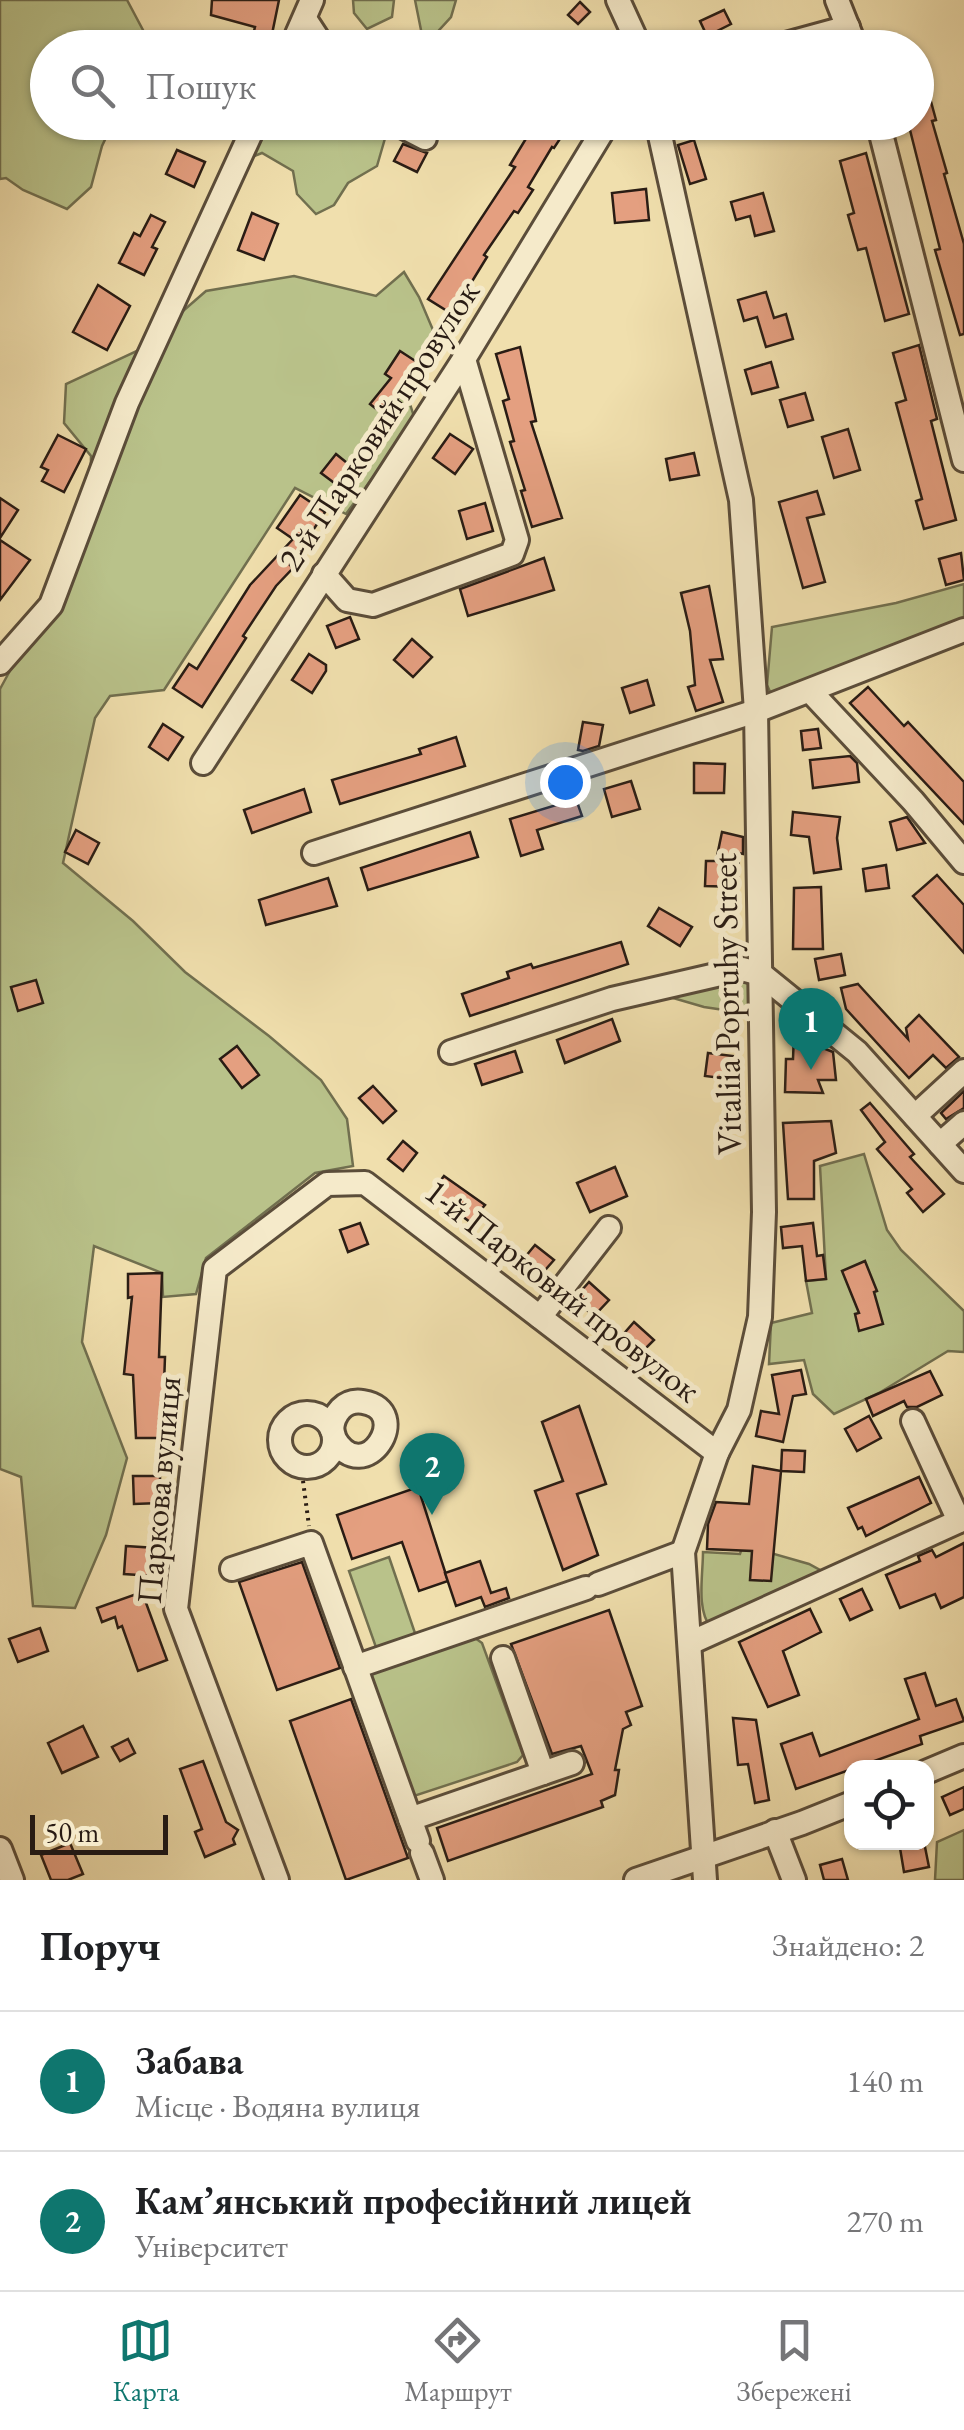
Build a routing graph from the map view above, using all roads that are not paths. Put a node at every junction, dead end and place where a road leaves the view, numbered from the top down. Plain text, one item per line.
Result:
1 (618, 0) edge
2 (836, 0) edge
3 (632, 30) edge
4 (849, 30) edge
5 (248, 140) edge
6 (597, 140) edge
7 (661, 140) edge
8 (883, 140) edge
9 (464, 359) junction
10 (964, 460) edge
11 (324, 574) junction
12 (964, 630) edge
13 (0, 663) edge
14 (811, 692) junction
15 (756, 712) junction
16 (203, 763) dead end
17 (314, 853) dead end
18 (964, 862) edge
19 (761, 974) junction
20 (451, 1052) dead end
21 (964, 1071) edge
22 (914, 1116) junction
23 (964, 1123) edge
24 (940, 1144) junction
25 (964, 1171) edge
26 (365, 1183) joint
27 (609, 1228) dead end
28 (540, 1318) junction
29 (913, 1421) dead end
30 (333, 1434) joint
31 (718, 1454) junction
32 (962, 1520) edge
33 (683, 1552) junction
34 (232, 1569) dead end
35 (690, 1643) junction
36 (502, 1658) dead end
37 (355, 1666) junction
38 (964, 1756) edge
39 (572, 1763) dead end
40 (934, 1769) edge
41 (542, 1773) junction
42 (844, 1806) edge
43 (410, 1818) junction
44 (774, 1831) junction
45 (0, 1849) edge
46 (703, 1870) edge
47 (12, 1880) edge
48 (277, 1880) edge
49 (432, 1880) edge
50 (636, 1880) edge
51 (794, 1880) edge

1 - 3 street
2 - 4 street
5 - 13 street
6 - 9 street, 2-й Парковий провулок
7 - 15 street, Vitaliia Popruhy Street
8 - 10 street
9 - 11 street, 2-й Парковий провулок
9 - 11 street
11 - 16 street, 2-й Парковий провулок
12 - 14 street
14 - 15 street
14 - 18 street
15 - 17 street
15 - 19 street, Vitaliia Popruhy Street
19 - 20 street
19 - 22 street
19 - 31 street, Vitaliia Popruhy Street
21 - 22 street
22 - 24 street
23 - 24 street
24 - 25 street
26 - 28 street, 1-й Парковий провулок
26 - 48 street, Паркова вулиця
27 - 28 street
28 - 31 street, 1-й Парковий провулок
29 - 32 street
30 - 30 street
31 - 33 street, Vitaliia Popruhy Street
32 - 35 street
33 - 35 street, Vitaliia Popruhy Street
33 - 37 street
34 - 37 street
35 - 46 street, Vitaliia Popruhy Street
36 - 41 street
37 - 43 street
38 - 40 street
39 - 41 street
41 - 43 street
42 - 44 street
43 - 49 street
44 - 46 street
44 - 51 street
45 - 47 street
46 - 50 street

